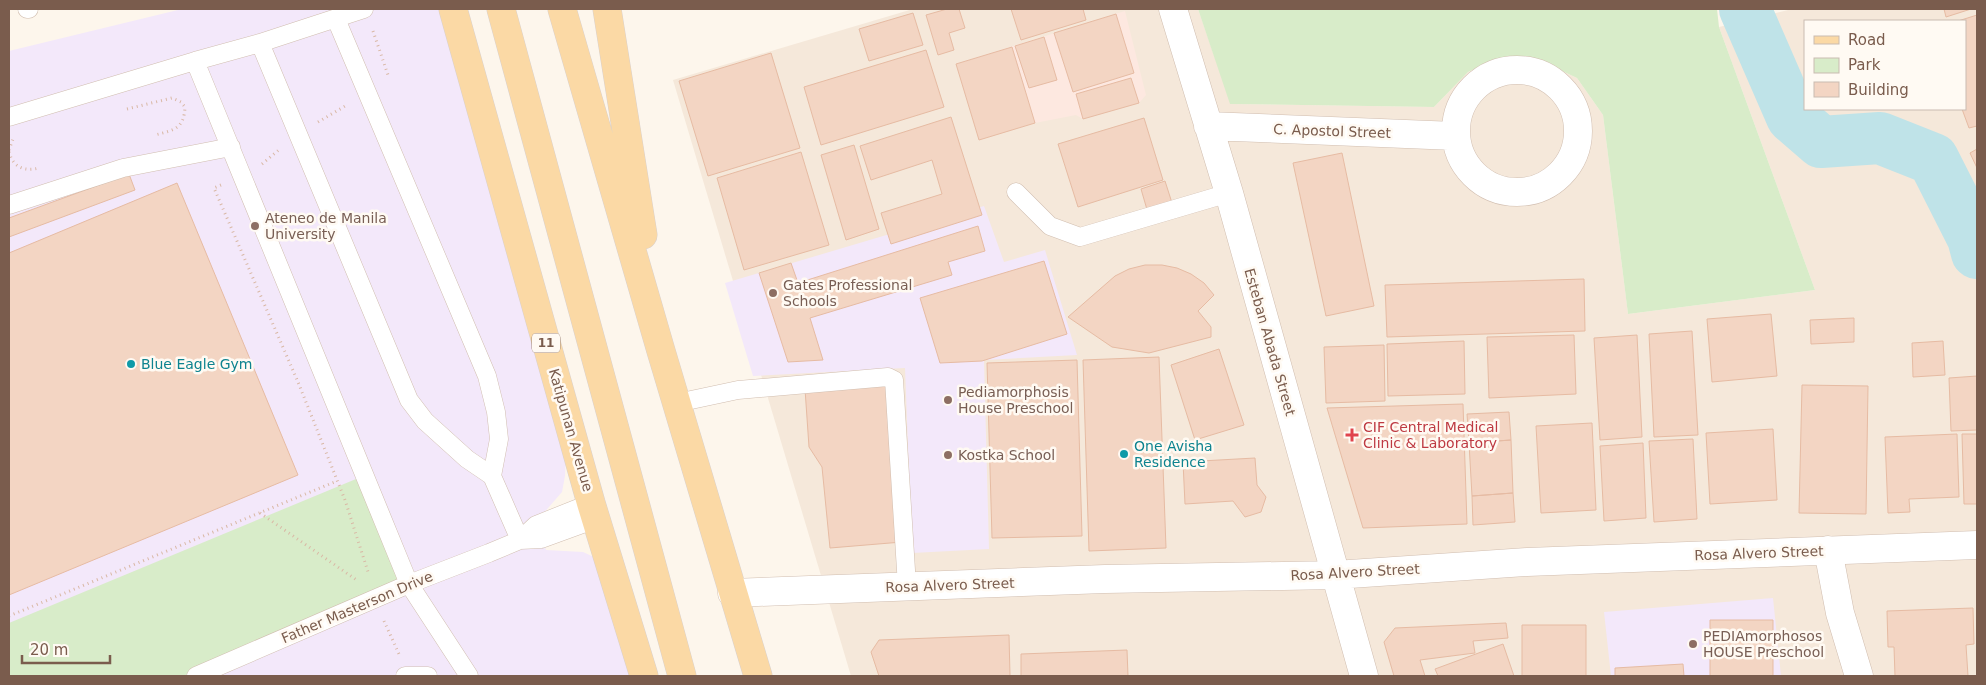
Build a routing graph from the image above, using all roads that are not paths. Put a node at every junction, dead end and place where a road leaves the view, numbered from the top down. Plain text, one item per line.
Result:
1 (364, 9) edge
2 (452, 9) edge
3 (501, 9) edge
4 (562, 9) edge
5 (607, 9) edge
6 (1173, 9) edge
7 (336, 19) junction
8 (260, 43) junction
9 (195, 61) junction
10 (9, 117) edge
11 (1208, 126) junction
12 (1456, 136) junction
13 (231, 147) junction
14 (1016, 192) dead end
15 (1229, 193) junction
16 (9, 205) edge
17 (661, 350) junction
18 (677, 403) junction
19 (492, 476) junction
20 (594, 511) junction
21 (520, 540) junction
22 (1977, 545) edge
23 (1828, 550) junction
24 (1335, 575) junction
25 (410, 584) junction
26 (908, 586) junction
27 (732, 593) junction
28 (196, 676) edge
29 (406, 676) edge
30 (428, 676) edge
31 (469, 676) edge
32 (644, 676) edge
33 (682, 676) edge
34 (758, 676) edge
35 (1364, 676) edge
36 (1859, 676) edge

1 - 7 lane
2 - 20 main road, Katipunan Avenue / 11
3 - 33 main road
4 - 17 main road
5 - 17 main road
6 - 11 street, Esteban Abada Street
7 - 8 lane
7 - 19 lane
8 - 9 lane
8 - 19 lane
9 - 10 lane
9 - 13 lane
11 - 12 street, C. Apostol Street
11 - 15 street, Esteban Abada Street
12 - 12 street
13 - 16 lane
13 - 25 lane
14 - 15 lane
15 - 24 street, Esteban Abada Street
17 - 18 main road
18 - 26 lane
18 - 27 main road
19 - 21 lane
20 - 21 lane, Father Masterson Drive
20 - 32 main road, Katipunan Avenue / 11
21 - 25 lane, Father Masterson Drive
22 - 23 street, Rosa Alvero Street
23 - 24 street, Rosa Alvero Street
23 - 36 street
24 - 26 street, Rosa Alvero Street
24 - 35 street, Esteban Abada Street
25 - 28 lane, Father Masterson Drive
25 - 31 lane
26 - 27 street, Rosa Alvero Street
27 - 34 main road
29 - 30 lane

